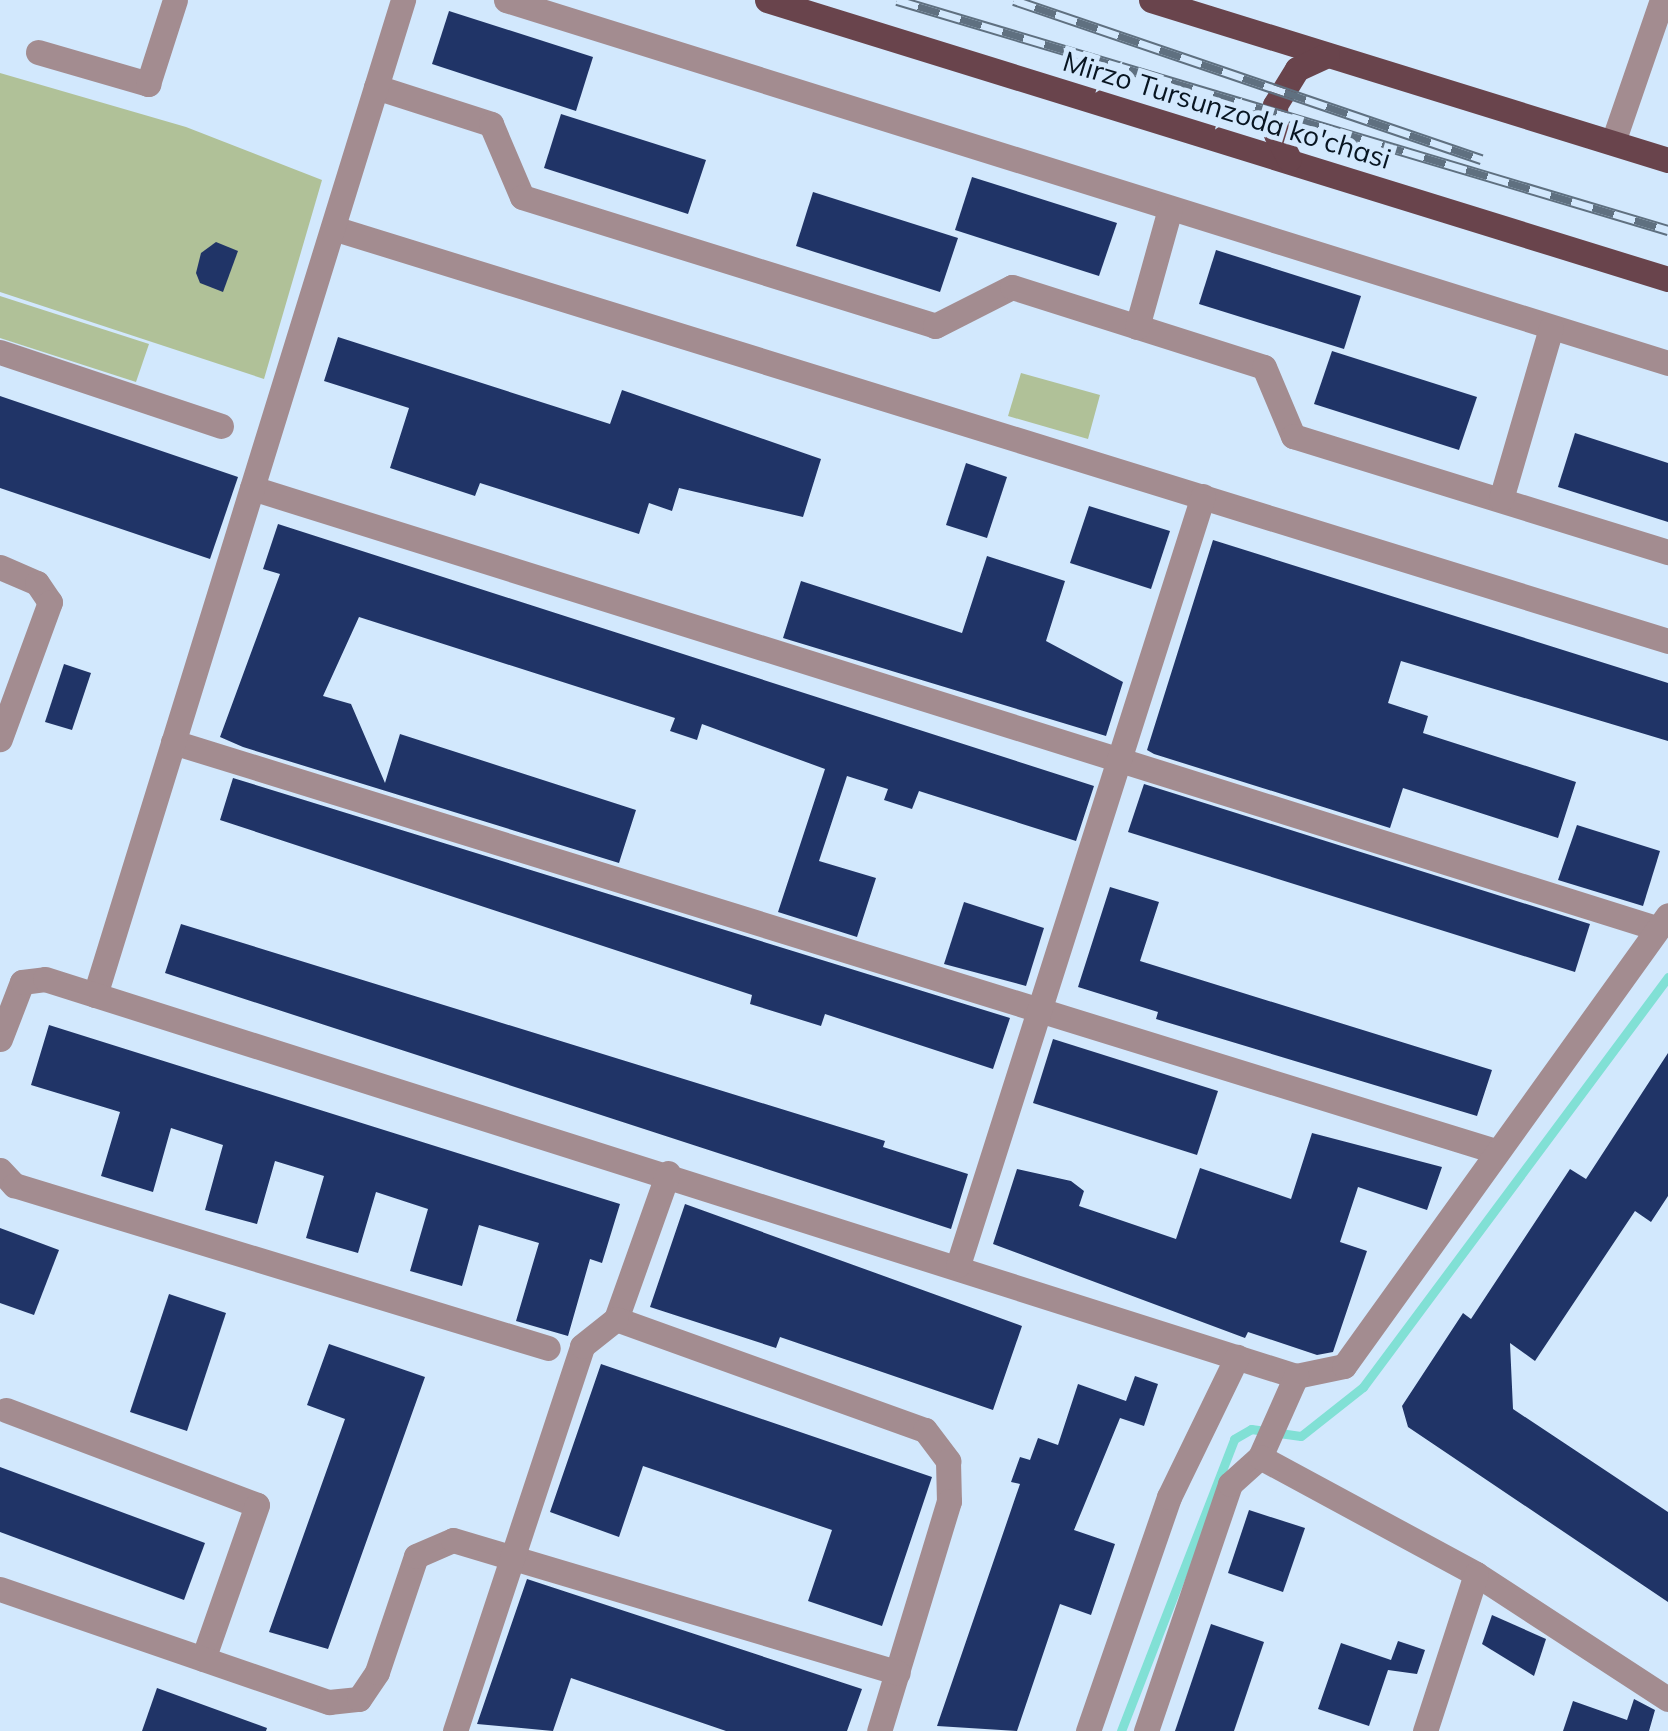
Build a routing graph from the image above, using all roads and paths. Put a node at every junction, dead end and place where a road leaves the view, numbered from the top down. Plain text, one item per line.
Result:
1 (175, 0) edge
2 (403, 0) edge
3 (506, 0) edge
4 (767, 0) edge
5 (1152, 0) edge
6 (1662, 0) edge
7 (38, 52) dead end
8 (1326, 55) junction
9 (376, 87) junction
10 (1613, 142) junction
11 (1289, 159) junction
12 (1668, 160) edge
13 (1170, 208) junction
14 (332, 228) junction
15 (1668, 279) edge
16 (1137, 327) junction
17 (1551, 328) junction
18 (0, 352) edge
19 (1668, 363) edge
20 (221, 426) dead end
21 (252, 488) junction
22 (1203, 496) junction
23 (1502, 498) junction
24 (1668, 552) edge
25 (0, 568) edge
26 (1668, 641) edge
27 (0, 739) edge
28 (173, 742) junction
29 (1118, 761) junction
30 (1662, 921) edge
31 (95, 995) junction
32 (1040, 1007) junction
33 (0, 1039) edge
34 (1495, 1150) junction
35 (0, 1170) edge
36 (668, 1173) junction
37 (958, 1265) junction
38 (616, 1318) junction
39 (548, 1348) dead end
40 (1237, 1357) junction
41 (1296, 1376) junction
42 (6, 1410) dead end
43 (1262, 1452) junction
44 (516, 1557) junction
45 (1476, 1574) junction
46 (0, 1589) edge
47 (203, 1659) junction
48 (898, 1673) junction
49 (1668, 1700) edge
50 (455, 1731) edge
51 (879, 1731) edge
52 (1088, 1731) edge
53 (1146, 1731) edge
54 (1425, 1731) edge

1 - 7 street
2 - 9 street
3 - 13 street
4 - 11 main road, Mirzo Tursunzoda ko'chasi
5 - 8 main road
6 - 10 street
8 - 10 main road
8 - 11 main road
9 - 14 street
9 - 16 street
10 - 12 main road
11 - 15 main road, Mirzo Tursunzoda ko'chasi
13 - 16 street
13 - 17 street
14 - 21 street
14 - 22 street
16 - 23 street
17 - 19 street
17 - 23 street
18 - 20 street
21 - 28 street
21 - 29 street
22 - 26 street
22 - 29 street
23 - 24 street
25 - 27 street
28 - 31 street
28 - 32 street
29 - 30 street
29 - 32 street
30 - 34 street
31 - 33 street
31 - 36 street
32 - 34 street
32 - 37 street
34 - 41 street
35 - 39 street
36 - 37 street
36 - 38 street
37 - 40 street
38 - 44 street
38 - 48 street
40 - 41 street
40 - 52 street
41 - 43 street
42 - 47 street
43 - 45 street
43 - 53 street
44 - 47 street
44 - 48 street
44 - 50 street
45 - 49 street
45 - 54 street
46 - 47 street
48 - 51 street

